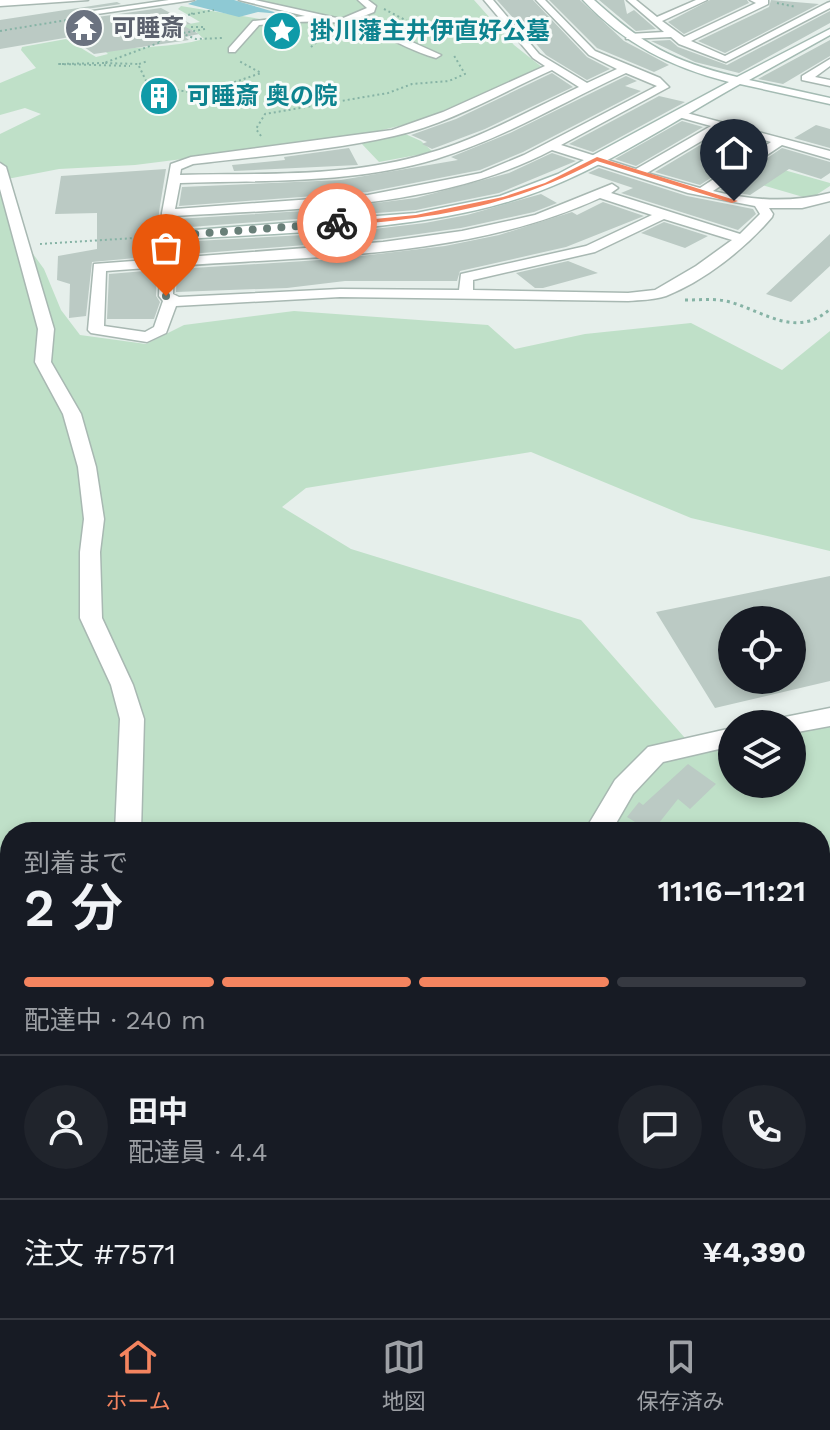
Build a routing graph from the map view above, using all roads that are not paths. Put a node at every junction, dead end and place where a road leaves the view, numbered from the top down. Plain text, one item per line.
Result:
1 (84, 0) edge
2 (190, 0) edge
3 (243, 0) edge
4 (362, 0) edge
5 (488, 0) edge
6 (540, 0) edge
7 (588, 0) edge
8 (632, 0) edge
9 (703, 0) edge
10 (754, 0) edge
11 (0, 3) edge
12 (830, 5) edge
13 (83, 13) road end
14 (313, 15) junction
15 (657, 20) junction
16 (342, 22) junction
17 (271, 31) dead end
18 (829, 32) edge
19 (670, 34) junction
20 (629, 37) junction
21 (682, 42) junction
22 (761, 43) junction
23 (232, 50) road end
24 (796, 50) junction
25 (436, 55) dead end
26 (830, 62) edge
27 (551, 67) junction
28 (625, 69) junction
29 (742, 80) junction
30 (830, 83) edge
31 (587, 87) junction
32 (830, 101) edge
33 (447, 114) junction
34 (679, 114) junction
35 (470, 120) dead end
36 (483, 124) dead end
37 (721, 125) junction
38 (497, 129) junction
39 (781, 141) junction
40 (552, 146) junction
41 (830, 155) edge
42 (597, 159) junction
43 (0, 167) edge
44 (378, 168) junction
45 (640, 172) junction
46 (174, 179) junction
47 (703, 192) junction
48 (399, 195) junction
49 (830, 197) edge
50 (760, 205) junction
51 (168, 213) junction
52 (661, 215) junction
53 (416, 217) junction
54 (169, 236) junction
55 (436, 239) junction
56 (742, 239) junction
57 (167, 262) junction
58 (466, 294) junction
59 (171, 299) junction
60 (830, 717) edge
61 (806, 721) edge
62 (718, 740) edge
63 (128, 822) edge
64 (603, 822) edge

1 - 11 street
2 - 13 street
3 - 14 street
4 - 16 street
5 - 27 street
6 - 28 street
7 - 20 street
8 - 15 street
9 - 15 street
10 - 21 street
12 - 22 street
14 - 16 street
14 - 23 street
15 - 19 street
16 - 17 street
16 - 25 street
18 - 24 street
19 - 20 street
19 - 21 street
20 - 29 street
21 - 22 street
22 - 24 street
24 - 29 street
26 - 30 street
27 - 31 street
27 - 33 street
28 - 31 street
28 - 40 street
29 - 32 street
29 - 34 street
31 - 38 street
33 - 35 street
33 - 46 street
34 - 37 street
34 - 42 street
36 - 38 street
37 - 39 street
37 - 45 street
38 - 44 street
39 - 41 street
39 - 47 street
40 - 42 street
40 - 48 street
42 - 45 street
42 - 53 street
43 - 63 street
44 - 46 street
44 - 48 street
45 - 47 street
46 - 51 street
47 - 50 street
48 - 51 street
49 - 50 street
50 - 56 street
51 - 54 street
52 - 55 street
52 - 56 street
52 - 58 street
53 - 54 street
53 - 55 street
54 - 57 street
55 - 57 street
56 - 58 street
57 - 59 street
57 - 59 street
58 - 59 street
60 - 61 street
62 - 64 street

